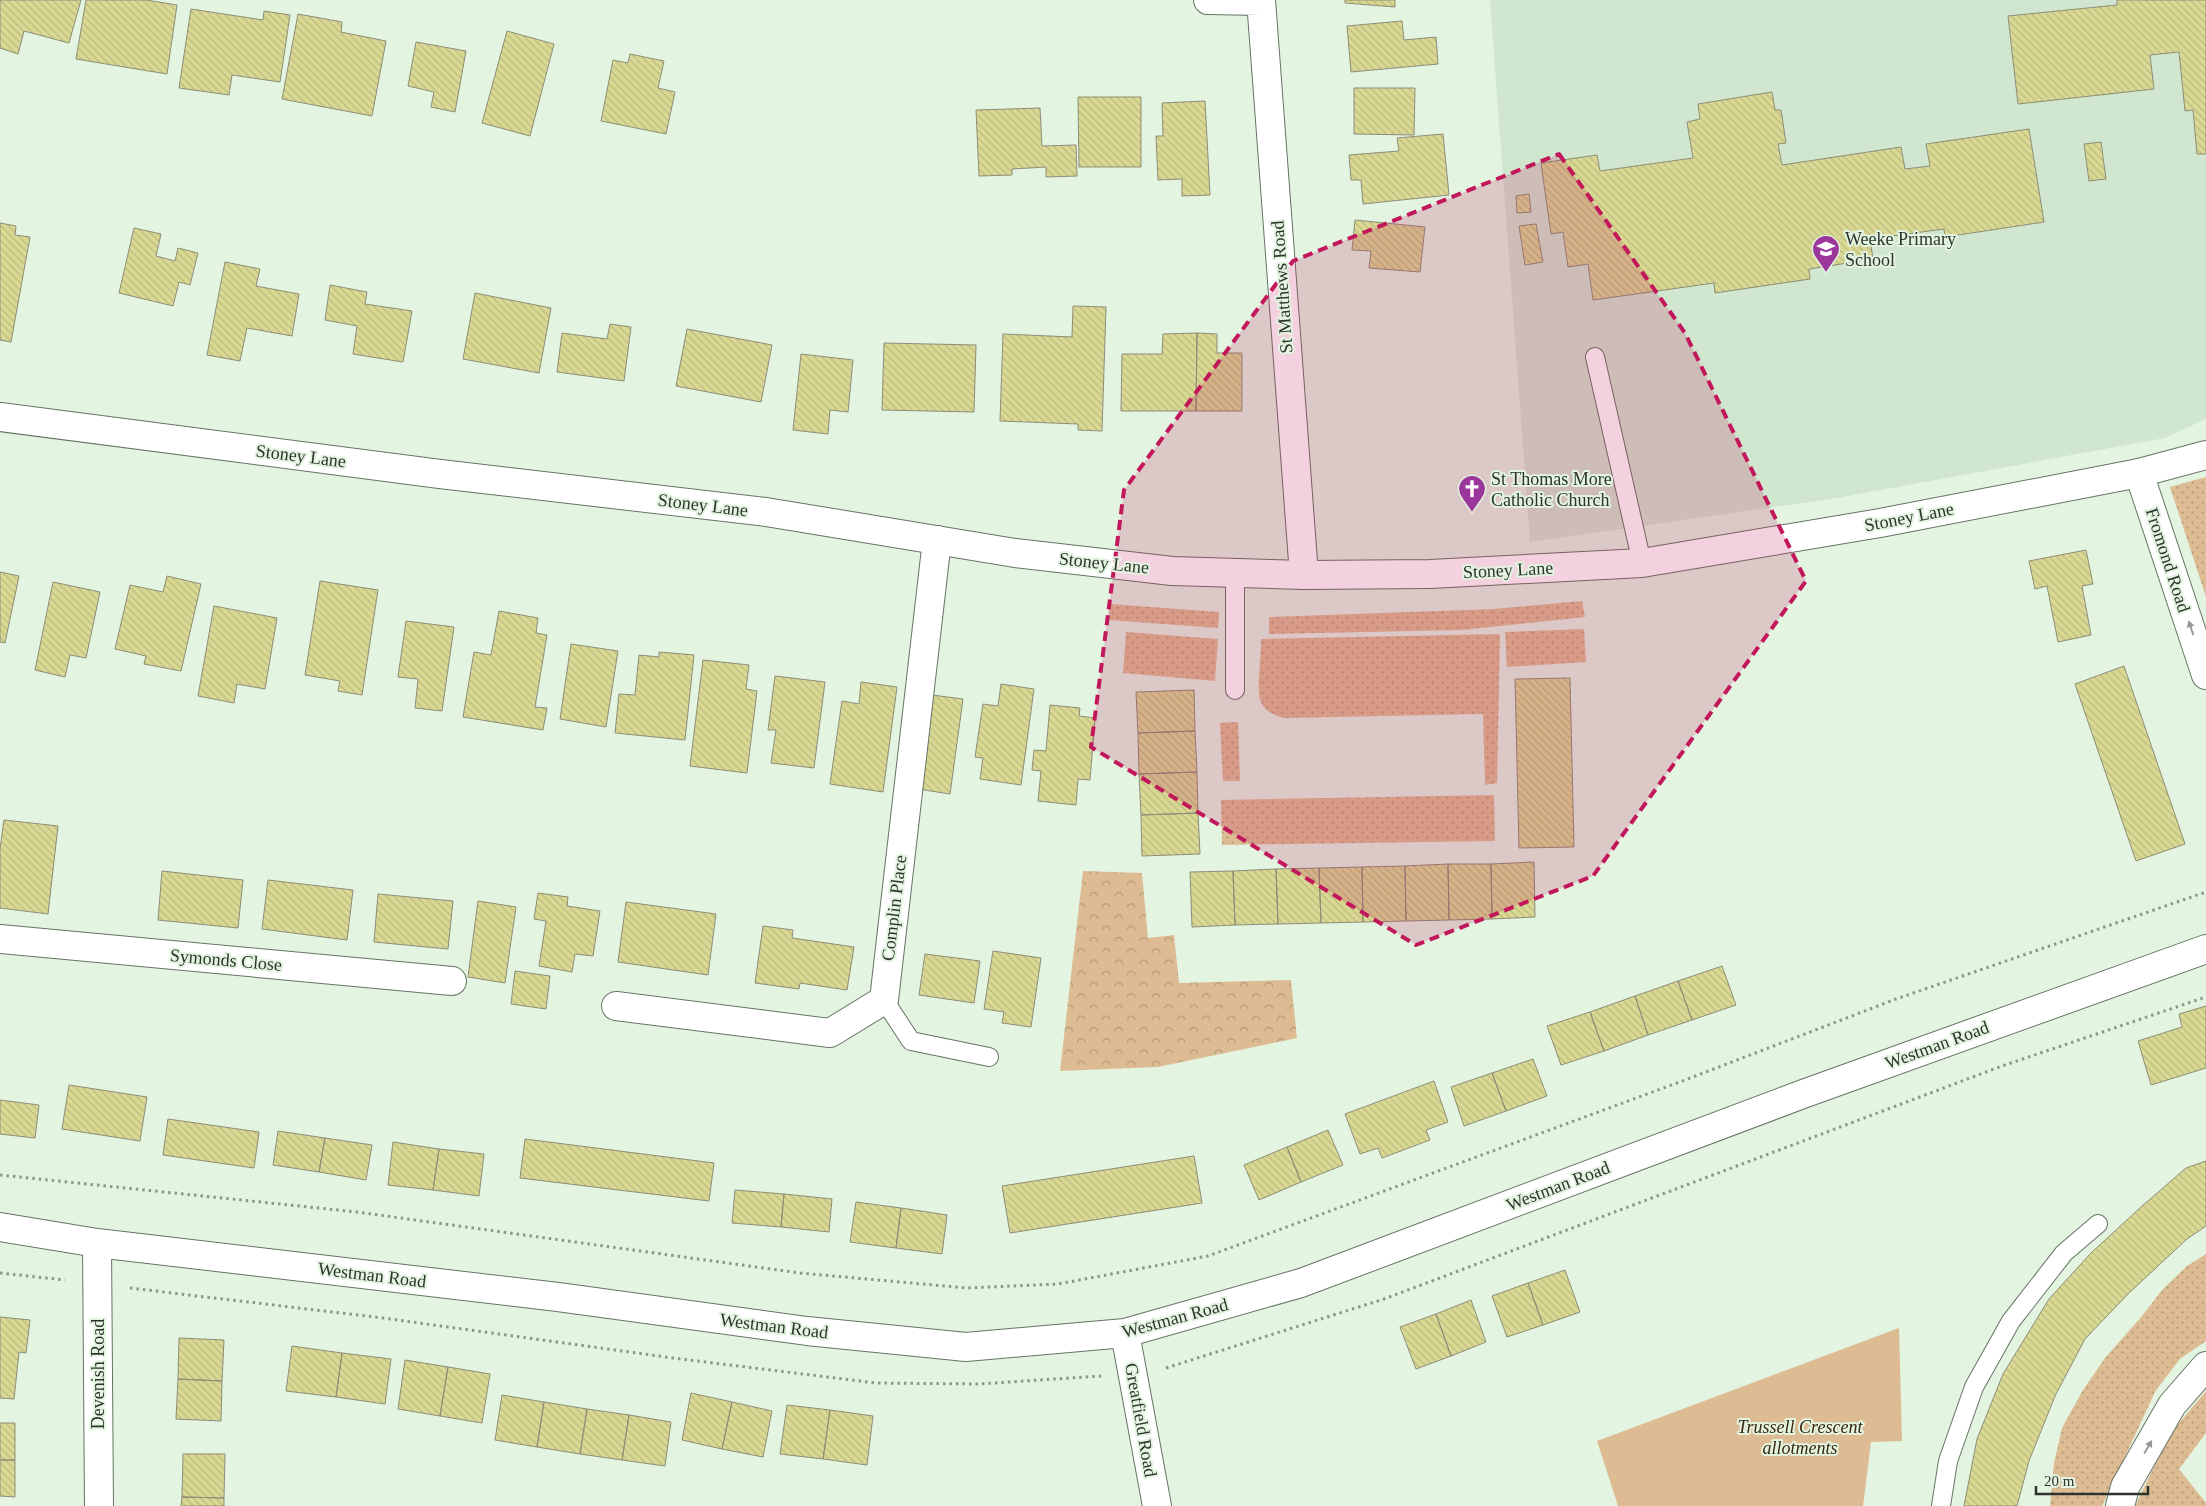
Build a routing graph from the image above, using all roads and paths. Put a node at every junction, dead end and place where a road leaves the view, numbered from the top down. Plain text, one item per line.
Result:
1 (1208, 0) edge
2 (1261, 1) edge
3 (1595, 357) dead end
4 (0, 418) edge
5 (2206, 455) edge
6 (2139, 473) junction
7 (937, 540) junction
8 (1642, 563) junction
9 (1234, 573) junction
10 (1304, 575) junction
11 (2206, 675) edge
12 (1235, 690) dead end
13 (2206, 892) edge
14 (0, 939) edge
15 (2206, 949) edge
16 (452, 981) dead end
17 (2206, 997) edge
18 (884, 1000) junction
19 (616, 1006) dead end
20 (988, 1057) dead end
21 (0, 1175) edge
22 (2098, 1224) dead end
23 (0, 1227) edge
24 (97, 1243) junction
25 (0, 1273) edge
26 (98, 1284) junction
27 (1125, 1333) junction
28 (2206, 1366) edge
29 (1133, 1374) junction
30 (99, 1506) edge
31 (1157, 1506) edge
32 (1941, 1506) edge
33 (2120, 1506) edge

1 - 2 street
2 - 10 street, St Matthews Road
3 - 8 lane
4 - 7 street, Stoney Lane
5 - 6 street, Stoney Lane
6 - 8 street, Stoney Lane
11 -> 6 street, Fromond Road
7 - 9 street, Stoney Lane
7 - 18 street, Complin Place
8 - 10 street, Stoney Lane
9 - 10 street, Stoney Lane
9 - 12 lane
13 - 21 path
14 - 16 street, Symonds Close
15 - 27 street, Westman Road
17 - 29 path
18 - 19 street
18 - 20 lane
22 - 32 lane
23 - 24 street, Westman Road
24 - 26 street, Devenish Road
24 - 27 street, Westman Road
25 - 26 path
26 - 29 path
26 - 30 street, Devenish Road
27 - 29 street, Greatfield Road
33 -> 28 street
29 - 31 street, Greatfield Road

